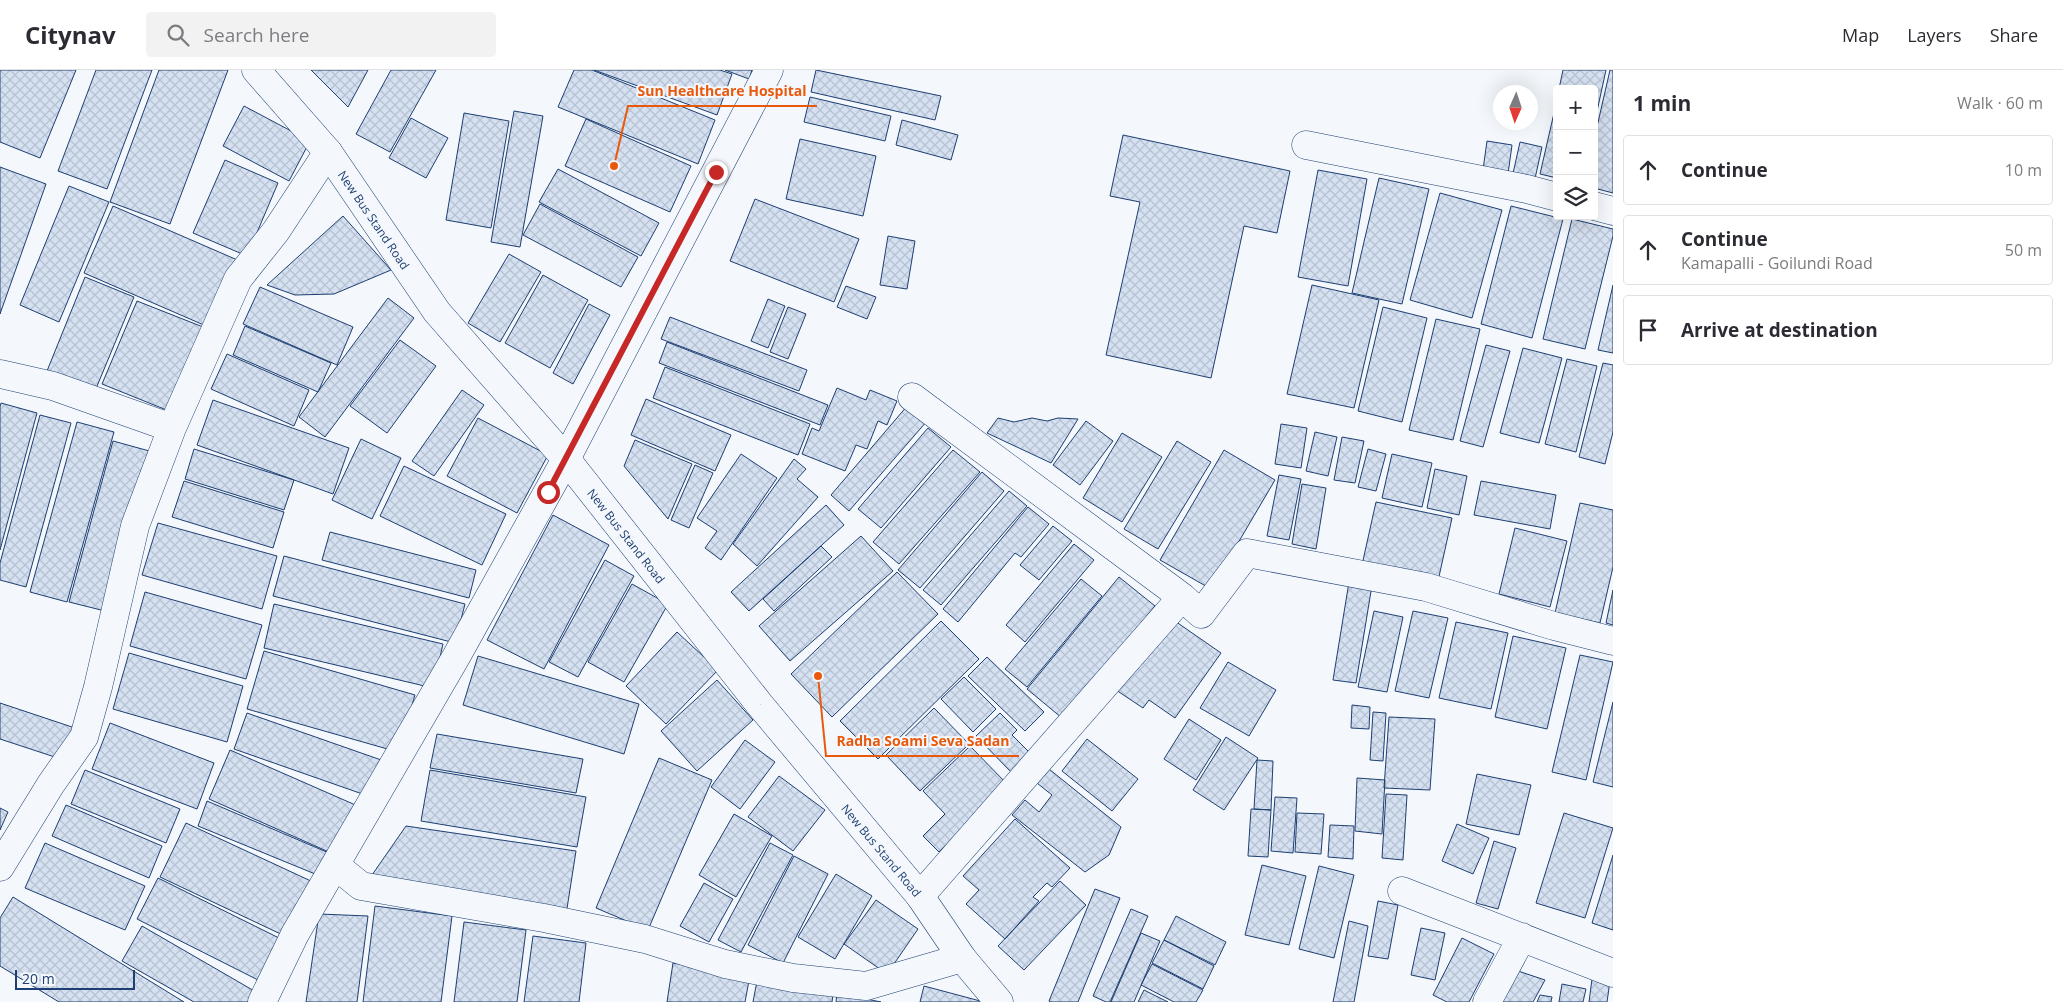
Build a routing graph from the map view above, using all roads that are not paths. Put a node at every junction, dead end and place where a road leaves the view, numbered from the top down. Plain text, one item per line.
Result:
1 (256, 70) edge
2 (769, 70) edge
3 (1306, 145) dead end
4 (328, 152) junction
5 (1553, 196) edge
6 (1598, 207) edge
7 (1613, 211) edge
8 (0, 374) edge
9 (912, 397) dead end
10 (172, 428) junction
11 (566, 459) junction
12 (1182, 596) junction
13 (1613, 641) edge
14 (335, 865) junction
15 (0, 867) edge
16 (1402, 891) dead end
17 (920, 896) junction
18 (1522, 937) junction
19 (962, 958) junction
20 (1613, 973) edge
21 (262, 1002) edge
22 (999, 1002) edge
23 (1487, 1002) edge

1 - 4 main road, New Bus Stand Road
2 - 11 main road
3 - 5 main road
4 - 10 main road
4 - 11 main road, New Bus Stand Road
6 - 7 main road
8 - 10 main road
9 - 12 main road
10 - 15 main road
11 - 14 main road
11 - 17 main road, New Bus Stand Road
12 - 13 main road
12 - 17 main road
14 - 19 main road
14 - 21 main road
16 - 18 main road
17 - 19 main road, New Bus Stand Road
18 - 20 main road
18 - 23 main road
19 - 22 main road, New Bus Stand Road

